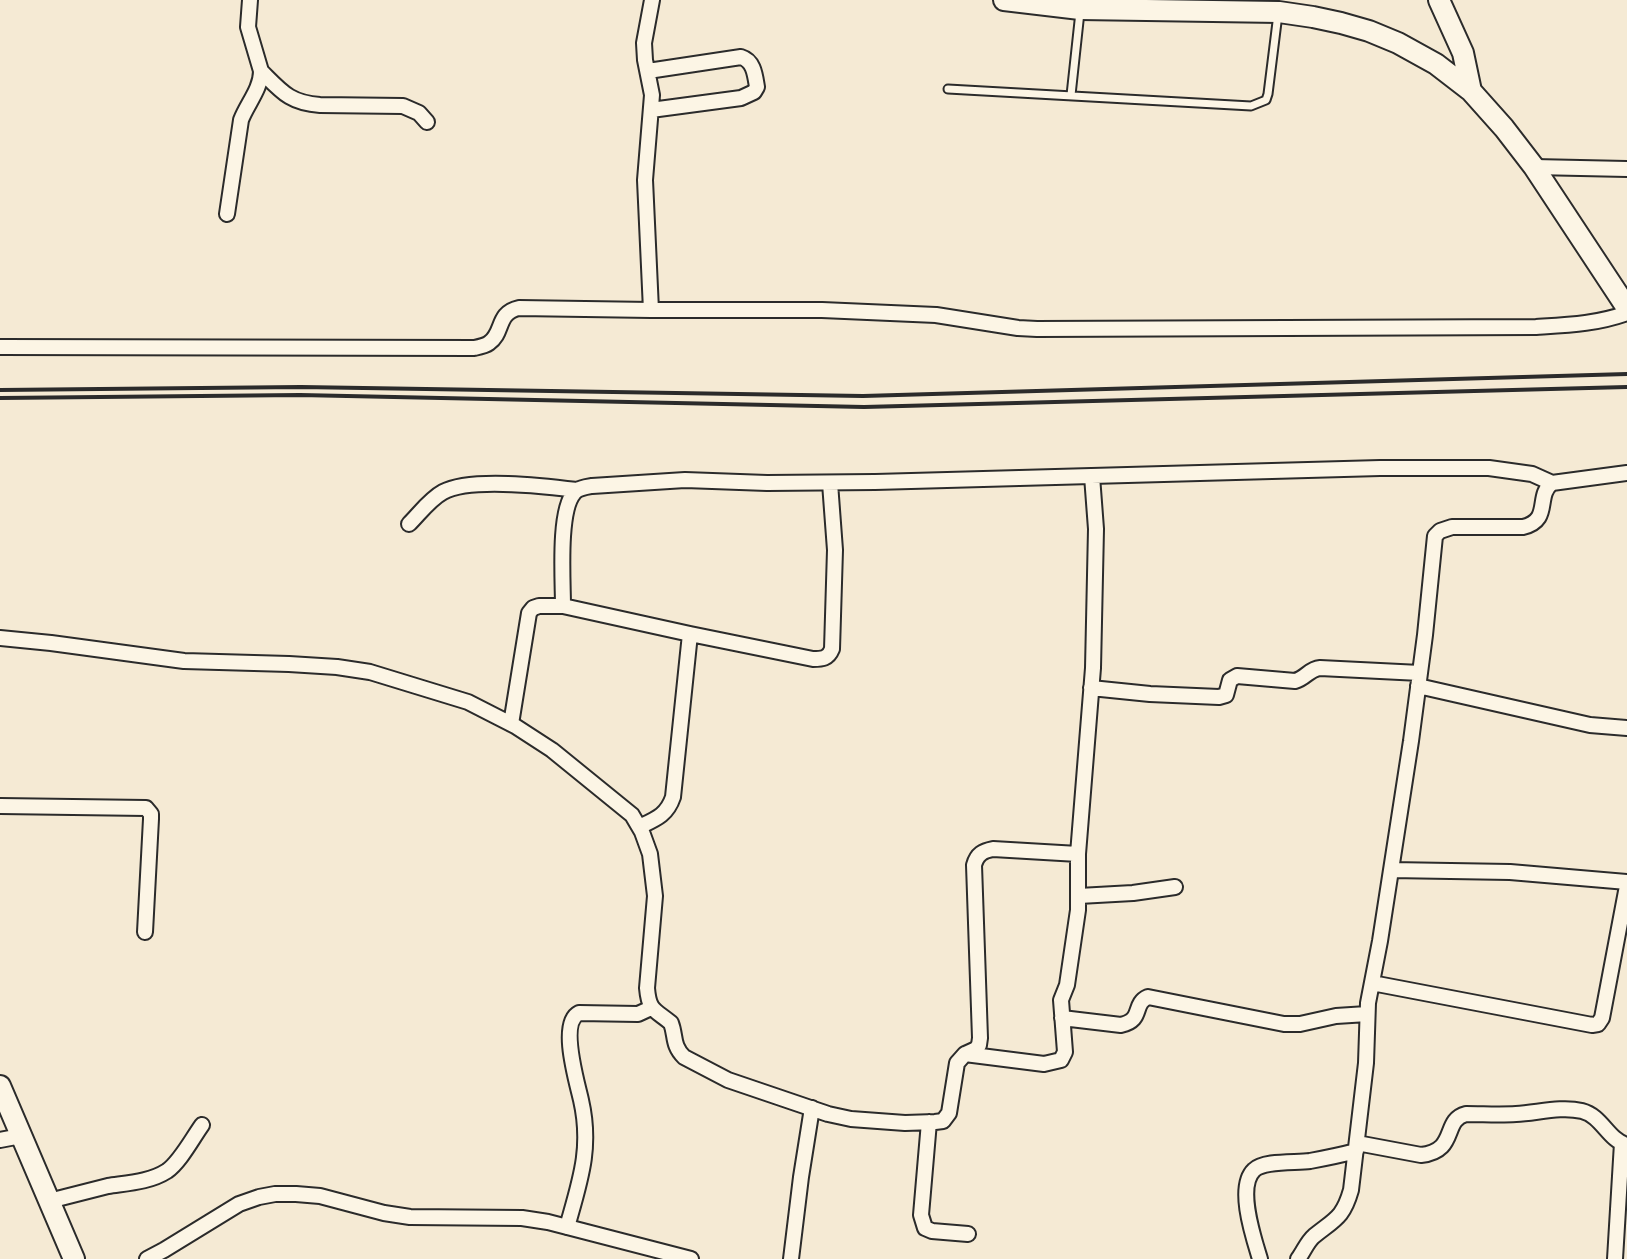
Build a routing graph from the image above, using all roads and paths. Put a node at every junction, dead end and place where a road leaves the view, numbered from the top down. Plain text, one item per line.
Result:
1 (250, 0) edge
2 (652, 0) edge
3 (1004, 0) edge
4 (1438, 0) edge
5 (1080, 9) junction
6 (1278, 12) junction
7 (261, 71) junction
8 (648, 71) junction
9 (948, 89) dead end
10 (1471, 91) junction
11 (1070, 96) junction
12 (651, 110) junction
13 (427, 122) dead end
14 (1534, 167) junction
15 (1627, 169) edge
16 (227, 214) dead end
17 (1627, 308) edge
18 (651, 310) junction
19 (1627, 313) edge
20 (0, 348) edge
21 (1627, 472) edge
22 (1092, 476) junction
23 (830, 483) junction
24 (1552, 483) junction
25 (577, 490) junction
26 (409, 524) dead end
27 (563, 606) junction
28 (690, 634) junction
29 (0, 638) edge
30 (1419, 679) junction
31 (1091, 688) junction
32 (511, 724) junction
33 (1627, 728) edge
34 (0, 806) edge
35 (639, 827) junction
36 (1078, 854) junction
37 (1391, 870) junction
38 (1627, 882) edge
39 (1627, 886) edge
40 (1175, 887) dead end
41 (1079, 896) junction
42 (145, 932) dead end
43 (1372, 984) junction
44 (651, 1008) junction
45 (1367, 1014) junction
46 (1062, 1018) junction
47 (965, 1054) junction
48 (0, 1086) edge
49 (812, 1108) junction
50 (928, 1122) junction
51 (202, 1125) dead end
52 (21, 1136) junction
53 (0, 1140) edge
54 (1624, 1144) edge
55 (1357, 1147) junction
56 (49, 1201) junction
57 (567, 1227) junction
58 (968, 1234) dead end
59 (74, 1259) edge
60 (147, 1259) edge
61 (690, 1259) edge
62 (791, 1259) edge
63 (1260, 1259) edge
64 (1298, 1259) edge
65 (1615, 1259) edge

1 - 7 street
2 - 8 street
3 - 5 main road
4 - 10 main road
5 - 6 main road
5 - 11 lane
6 - 10 main road
6 - 11 lane
7 - 13 street
7 - 16 street
8 - 12 street
8 - 12 street
9 - 11 lane
10 - 14 main road
12 - 18 street
14 - 15 street
14 - 17 main road
18 - 19 street
18 - 20 street
21 - 24 street
22 - 23 street
22 - 24 street
22 - 31 street
23 - 25 street
23 - 28 street
24 - 30 street
25 - 26 street
25 - 27 street
27 - 28 street
27 - 32 street
28 - 35 street
29 - 32 street
30 - 31 street
30 - 33 street
30 - 37 street
31 - 36 street
32 - 35 street
34 - 42 street
35 - 44 street
36 - 41 street
36 - 47 street
37 - 38 street
37 - 43 street
39 - 43 street
40 - 41 street
41 - 46 street
43 - 45 street
44 - 49 street
44 - 57 street
45 - 46 street
45 - 55 street
46 - 47 street
47 - 50 street
48 - 52 main road
49 - 50 street
49 - 62 street
50 - 58 street
51 - 56 street
52 - 53 street
52 - 56 main road
54 - 55 street
54 - 65 street
55 - 63 street
55 - 64 street
56 - 59 main road
57 - 60 street
57 - 61 street

